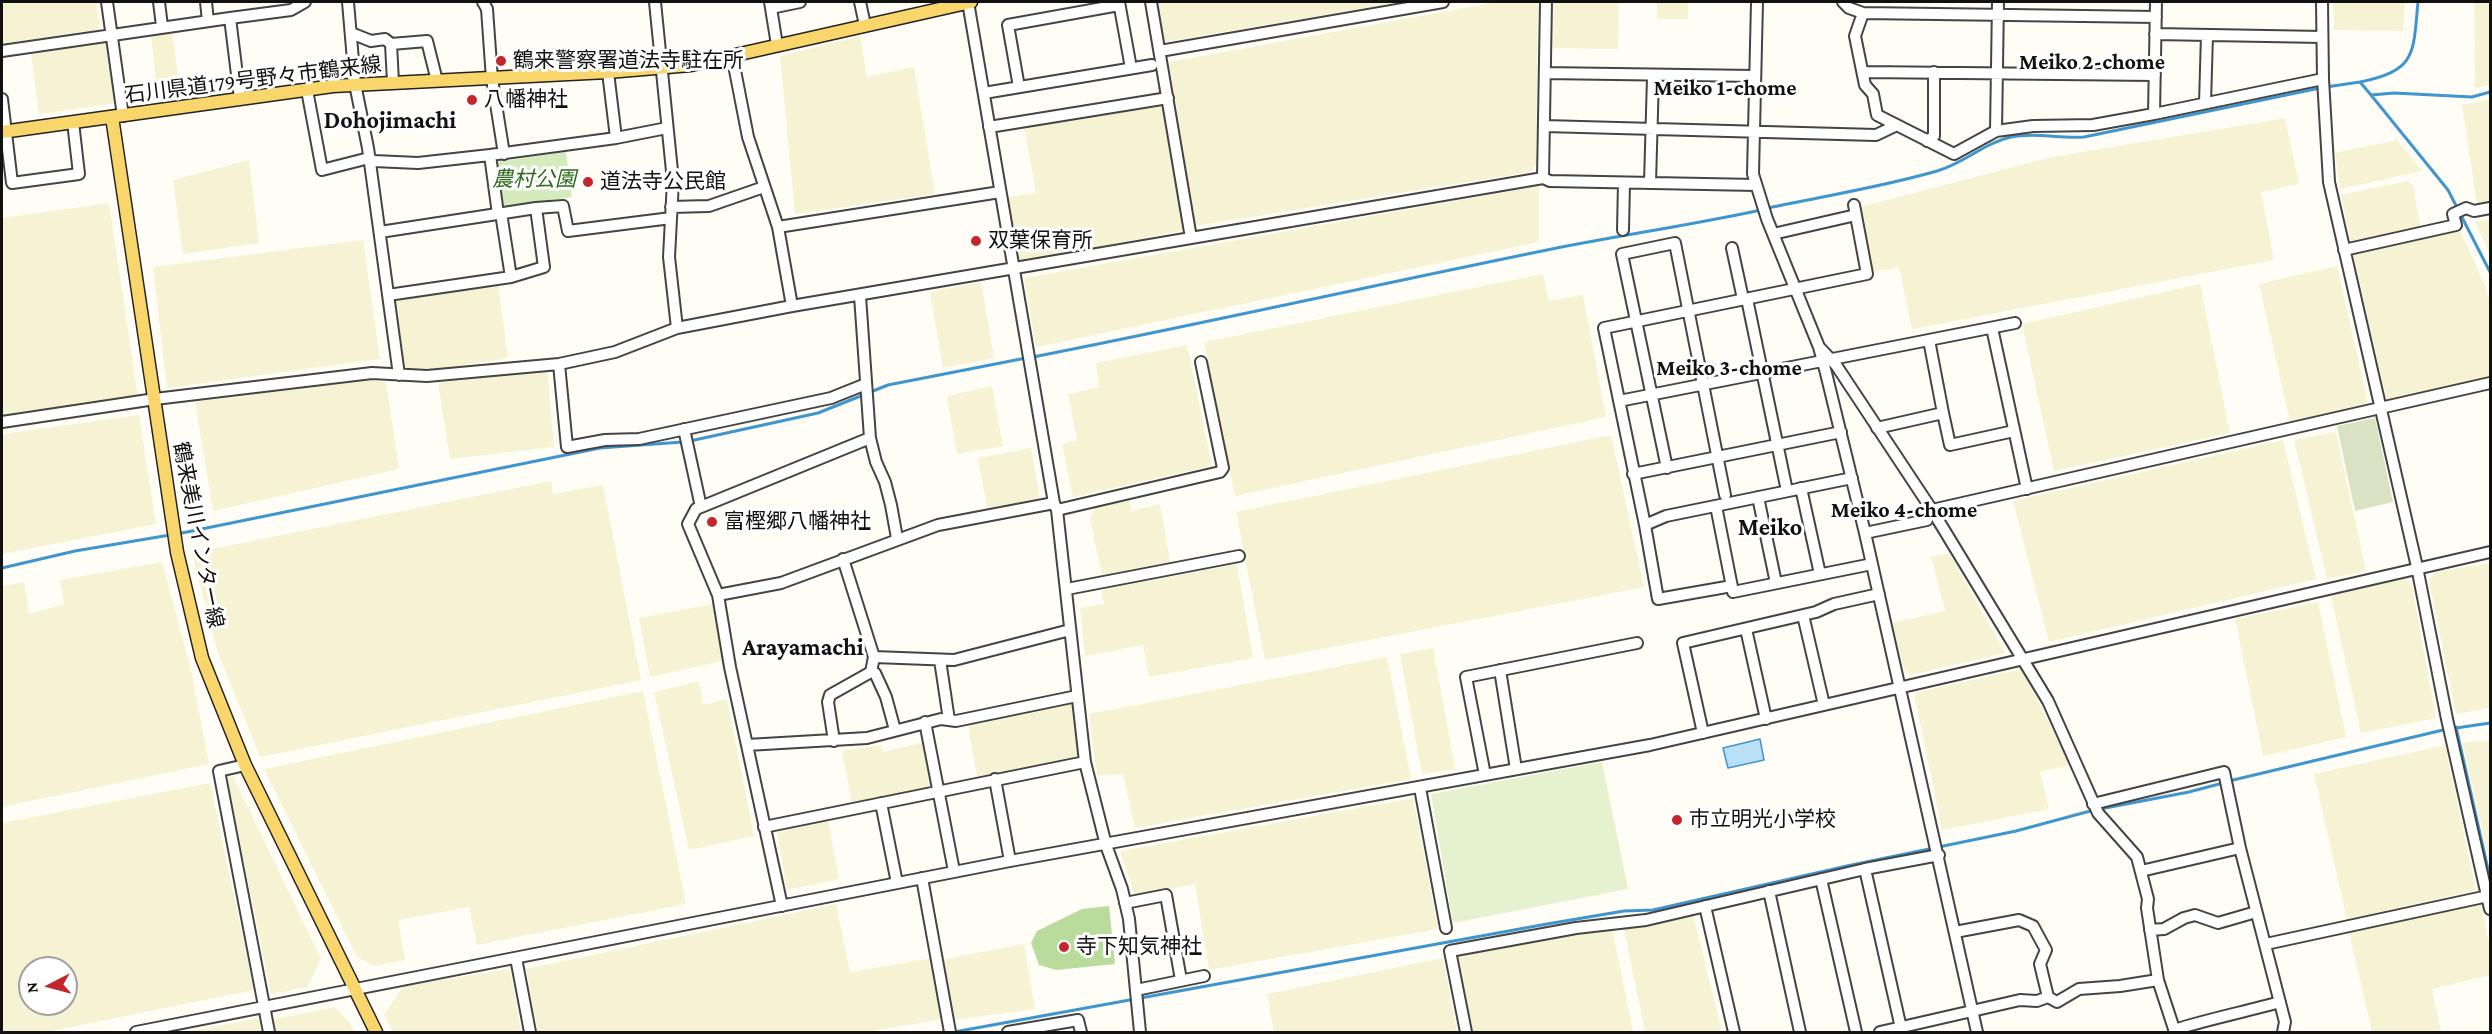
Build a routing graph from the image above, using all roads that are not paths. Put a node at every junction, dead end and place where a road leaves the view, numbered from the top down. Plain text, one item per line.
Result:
1 (107, 2) edge
2 (159, 2) edge
3 (206, 2) edge
4 (255, 2) edge
5 (305, 2) edge
6 (348, 2) edge
7 (483, 2) edge
8 (655, 2) edge
9 (800, 2) edge
10 (860, 2) edge
11 (970, 2) edge
12 (1151, 2) edge
13 (1443, 2) edge
14 (1546, 2) edge
15 (1757, 2) edge
16 (1843, 2) edge
17 (1998, 2) edge
18 (2156, 2) edge
19 (2322, 2) edge
20 (1119, 3) edge
21 (771, 5) edge
22 (1863, 13) junction
23 (257, 14) junction
24 (1997, 15) junction
25 (2156, 17) junction
26 (230, 18) junction
27 (208, 21) junction
28 (865, 25) junction
29 (162, 26) junction
30 (351, 33) junction
31 (112, 34) junction
32 (2155, 34) junction
33 (2207, 35) junction
34 (2322, 37) junction
35 (391, 44) junction
36 (777, 45) junction
37 (2, 51) edge
38 (1160, 51) junction
39 (732, 55) junction
40 (1152, 65) dead end
41 (1131, 68) junction
42 (662, 69) junction
43 (608, 72) junction
44 (1863, 72) junction
45 (1934, 72) junction
46 (1996, 72) junction
47 (1545, 74) junction
48 (2155, 75) junction
49 (1755, 76) junction
50 (1653, 77) junction
51 (492, 79) junction
52 (437, 81) junction
53 (393, 82) junction
54 (355, 84) junction
55 (2323, 85) junction
56 (1019, 87) junction
57 (307, 90) junction
58 (984, 93) junction
59 (2, 99) edge
60 (240, 99) junction
61 (1168, 99) junction
62 (2205, 103) junction
63 (2154, 114) junction
64 (118, 117) junction
65 (73, 122) junction
66 (1897, 125) junction
67 (1544, 126) junction
68 (989, 127) junction
69 (666, 128) junction
70 (1652, 128) junction
71 (1995, 131) junction
72 (3, 132) edge
73 (1755, 133) junction
74 (616, 138) junction
75 (1927, 141) junction
76 (504, 154) junction
77 (490, 156) junction
78 (369, 158) junction
79 (1543, 178) junction
80 (1624, 183) junction
81 (1650, 183) junction
82 (1756, 185) junction
83 (764, 187) junction
84 (1000, 192) junction
85 (536, 208) junction
86 (2490, 208) edge
87 (671, 212) junction
88 (500, 214) junction
89 (778, 226) junction
90 (1623, 230) dead end
91 (380, 232) junction
92 (1773, 234) junction
93 (1191, 238) junction
94 (1732, 248) dead end
95 (2344, 250) junction
96 (1014, 268) junction
97 (511, 277) junction
98 (1794, 289) junction
99 (388, 295) junction
100 (860, 296) junction
101 (1745, 299) junction
102 (792, 306) junction
103 (1688, 311) junction
104 (1636, 322) junction
105 (2015, 322) dead end
106 (677, 328) junction
107 (1992, 328) junction
108 (1929, 340) junction
109 (1826, 359) junction
110 (1201, 362) dead end
111 (559, 364) junction
112 (1763, 371) junction
113 (399, 375) junction
114 (2490, 383) edge
115 (1702, 384) junction
116 (867, 391) junction
117 (1652, 394) junction
118 (155, 399) junction
119 (1619, 401) junction
120 (2381, 408) junction
121 (1943, 413) junction
122 (2, 422) edge
123 (1877, 428) junction
124 (684, 430) junction
125 (2014, 431) junction
126 (1841, 432) junction
127 (870, 438) junction
128 (1778, 445) junction
129 (1718, 458) junction
130 (1667, 468) junction
131 (1634, 474) junction
132 (1852, 478) junction
133 (1801, 488) junction
134 (2026, 489) junction
135 (1787, 491) junction
136 (1725, 495) dead end
137 (1758, 498) junction
138 (1716, 506) junction
139 (701, 507) junction
140 (1055, 507) junction
141 (1929, 515) junction
142 (1645, 525) junction
143 (1865, 533) junction
144 (897, 538) junction
145 (2490, 552) edge
146 (1239, 556) dead end
147 (843, 559) junction
148 (1872, 564) junction
149 (2417, 567) junction
150 (1820, 574) junction
151 (1776, 583) junction
152 (1732, 586) junction
153 (1067, 590) junction
154 (1879, 594) junction
155 (718, 595) junction
156 (1803, 615) junction
157 (1746, 628) junction
158 (1070, 630) junction
159 (1637, 643) dead end
160 (874, 657) junction
161 (2022, 658) junction
162 (940, 660) junction
163 (1500, 670) junction
164 (871, 672) junction
165 (1901, 687) junction
166 (1077, 696) junction
167 (1824, 705) junction
168 (1766, 718) junction
169 (949, 720) junction
170 (925, 722) junction
171 (895, 730) junction
172 (1703, 733) junction
173 (834, 741) junction
174 (747, 746) junction
175 (1085, 762) junction
176 (245, 765) junction
177 (1516, 769) junction
178 (1485, 775) junction
179 (994, 780) junction
180 (1420, 788) junction
181 (938, 791) junction
182 (881, 803) junction
183 (2095, 808) junction
184 (764, 827) junction
185 (1106, 845) junction
186 (2240, 848) junction
187 (1937, 850) junction
188 (1010, 861) junction
189 (1865, 869) junction
190 (2141, 871) junction
191 (954, 872) junction
192 (921, 878) junction
193 (1821, 879) junction
194 (897, 883) junction
195 (1769, 891) junction
196 (2488, 896) junction
197 (1125, 903) junction
198 (782, 906) junction
199 (1705, 906) junction
200 (2490, 909) edge
201 (2256, 912) junction
202 (1446, 928) dead end
203 (2150, 930) junction
204 (1955, 932) junction
205 (2266, 944) junction
206 (516, 958) junction
207 (1204, 976) dead end
208 (1181, 980) junction
209 (2158, 980) junction
210 (356, 990) junction
211 (1136, 990) junction
212 (2048, 997) junction
213 (2280, 1002) junction
214 (264, 1008) junction
215 (1973, 1011) junction
216 (1901, 1028) junction
217 (950, 1030) edge
218 (2175, 1031) edge
219 (136, 1032) edge
220 (269, 1032) edge
221 (376, 1032) edge
222 (530, 1032) edge
223 (1008, 1032) edge
224 (1081, 1032) edge
225 (1140, 1032) edge
226 (1466, 1032) edge
227 (1734, 1032) edge
228 (1800, 1032) edge
229 (1856, 1032) edge
230 (1880, 1032) edge
231 (1977, 1032) edge
232 (2283, 1032) edge

1 - 31 street
2 - 29 street
3 - 27 street
4 - 23 street
5 - 23 street
6 - 30 street
7 - 51 street
8 - 42 street
9 - 21 street
10 - 28 street
11 - 28 main road, 石川県道179号野々市鶴来線
11 - 58 street
12 - 38 street
13 - 38 street
14 - 47 street
15 - 49 street
16 - 22 street
17 - 24 street
18 - 25 street
19 - 34 street
20 - 41 street
20 - 56 street
21 - 36 street
22 - 24 street
22 - 44 street
23 - 26 street
24 - 25 street
24 - 46 street
25 - 32 street
26 - 27 street
26 - 60 street
27 - 29 street
28 - 36 main road, 石川県道179号野々市鶴来線
29 - 31 street
30 - 35 street
30 - 54 street
31 - 37 street
31 - 64 street
32 - 33 street
32 - 48 street
33 - 34 street
33 - 62 street
34 - 55 street
35 - 52 street
35 - 53 street
36 - 39 main road, 石川県道179号野々市鶴来線
38 - 61 street
39 - 42 main road, 石川県道179号野々市鶴来線
39 - 83 street
40 - 41 street
41 - 56 street
42 - 43 main road, 石川県道179号野々市鶴来線
42 - 69 street
43 - 51 main road, 石川県道179号野々市鶴来線
43 - 74 street
44 - 45 street
44 - 66 street
45 - 46 street
45 - 75 street
46 - 48 street
46 - 71 street
47 - 50 street
47 - 67 street
48 - 63 street
49 - 50 street
49 - 73 street
50 - 70 street
51 - 52 main road, 石川県道179号野々市鶴来線
51 - 76 street
52 - 53 main road, 石川県道179号野々市鶴来線
53 - 54 main road, 石川県道179号野々市鶴来線
54 - 57 main road, 石川県道179号野々市鶴来線
54 - 78 street
55 - 62 street
55 - 95 street
56 - 58 street
57 - 60 main road, 石川県道179号野々市鶴来線
57 - 78 street
58 - 68 street
59 - 72 street
60 - 64 main road, 石川県道179号野々市鶴来線
61 - 68 street
61 - 93 street
62 - 63 street
63 - 71 street
64 - 65 main road, 石川県道179号野々市鶴来線
64 - 118 main road, 鶴来美川インター線
65 - 72 main road, 石川県道179号野々市鶴来線
65 - 72 street
66 - 73 street
66 - 75 street
67 - 70 street
67 - 79 street
68 - 84 street
69 - 74 street
69 - 87 street
70 - 73 street
70 - 81 street
71 - 75 street
73 - 82 street
74 - 76 street
76 - 77 street
77 - 78 street
77 - 88 street
78 - 91 street
79 - 80 street
79 - 93 street
80 - 81 street
80 - 90 street
81 - 82 street
82 - 92 street
83 - 87 street
83 - 89 street
84 - 89 street
84 - 96 street
85 - 87 street
85 - 88 street
85 - 97 street
86 - 95 street
87 - 106 street
88 - 91 street
88 - 97 street
89 - 102 street
91 - 99 street
92 - 98 street
92 - 98 street
93 - 96 street
94 - 101 street
95 - 120 street
96 - 100 street
96 - 140 street
97 - 99 street
98 - 101 street
98 - 109 street
99 - 113 street
100 - 102 street
100 - 116 street
101 - 103 street
101 - 112 street
102 - 106 street
103 - 104 street
103 - 104 street
103 - 115 street
104 - 117 street
104 - 119 street
105 - 107 street
106 - 111 street
107 - 108 street
107 - 125 street
108 - 109 street
108 - 121 street
109 - 112 street
109 - 123 street
109 - 126 street
110 - 140 street
111 - 113 street
111 - 124 street
112 - 115 street
112 - 128 street
113 - 118 street
114 - 120 street
115 - 117 street
115 - 129 street
116 - 124 street
116 - 127 street
117 - 119 street
117 - 130 street
118 - 122 street
118 - 176 main road, 鶴来美川インター線
119 - 131 street
120 - 134 street
120 - 149 street
121 - 123 street
121 - 125 street
123 - 141 street
124 - 139 street
125 - 134 street
126 - 128 street
126 - 132 street
127 - 139 street
127 - 144 street
128 - 129 street
128 - 135 street
129 - 130 street
129 - 136 street
130 - 131 street
131 - 142 street
132 - 133 street
132 - 143 street
133 - 135 street
133 - 150 street
134 - 141 street
135 - 137 street
137 - 138 street
137 - 151 street
138 - 142 street
138 - 152 street
139 - 155 street
140 - 144 street
140 - 153 street
141 - 143 street
141 - 161 street
142 - 152 street
143 - 148 street
144 - 147 street
145 - 149 street
146 - 153 street
147 - 155 street
147 - 160 street
148 - 150 street
148 - 154 street
149 - 161 street
149 - 196 street
150 - 151 street
151 - 152 street
153 - 158 street
154 - 156 street
154 - 165 street
155 - 174 street
156 - 157 street
156 - 167 street
157 - 168 street
157 - 172 street
158 - 162 street
158 - 166 street
159 - 163 street
160 - 162 street
160 - 164 street
161 - 165 street
161 - 183 street
162 - 169 street
163 - 177 street
163 - 178 street
164 - 171 street
164 - 173 street
165 - 167 street
165 - 187 street
166 - 169 street
166 - 175 street
167 - 168 street
168 - 172 street
169 - 170 street
170 - 171 street
170 - 181 street
171 - 173 street
172 - 177 street
173 - 174 street
174 - 184 street
175 - 179 street
175 - 185 street
176 - 210 main road, 鶴来美川インター線
176 - 214 street
177 - 178 street
178 - 180 street
179 - 181 street
179 - 188 street
180 - 185 street
180 - 202 street
181 - 182 street
181 - 191 street
182 - 184 street
182 - 194 street
183 - 186 street
183 - 190 street
184 - 198 street
185 - 188 street
185 - 197 street
186 - 190 street
186 - 201 street
187 - 189 street
187 - 204 street
188 - 191 street
189 - 193 street
189 - 216 street
190 - 203 street
191 - 192 street
192 - 194 street
192 - 217 street
193 - 195 street
193 - 229 street
194 - 198 street
195 - 199 street
195 - 228 street
196 - 200 street
196 - 205 street
197 - 208 street
197 - 211 street
198 - 206 street
199 - 226 street
199 - 227 street
201 - 203 street
201 - 205 street
203 - 209 street
204 - 212 street
204 - 215 street
205 - 213 street
206 - 210 street
206 - 222 street
207 - 208 street
208 - 211 street
209 - 212 street
209 - 218 street
210 - 214 street
210 - 221 main road, 鶴来美川インター線
211 - 225 street
212 - 215 street
213 - 218 street
213 - 232 street
214 - 219 street
214 - 220 street
215 - 216 street
215 - 231 street
216 - 230 street
223 - 224 street

